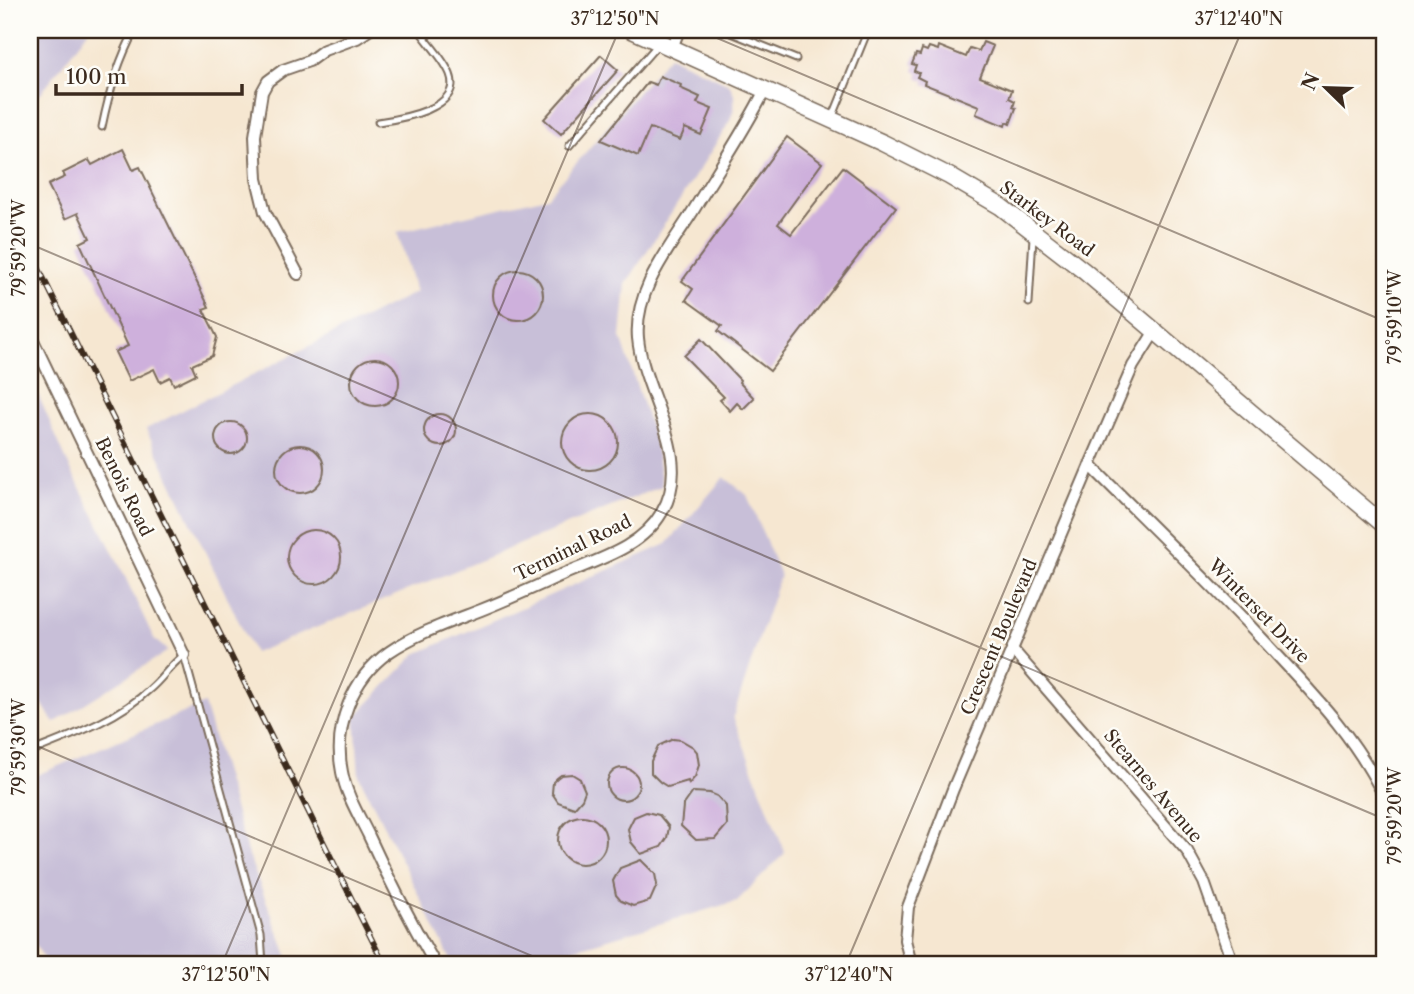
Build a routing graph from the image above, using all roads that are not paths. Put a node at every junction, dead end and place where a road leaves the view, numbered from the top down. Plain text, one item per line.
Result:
1 (135, 30) edge
2 (369, 30) edge
3 (419, 30) edge
4 (632, 30) edge
5 (679, 30) edge
6 (724, 30) edge
7 (868, 30) edge
8 (666, 45) junction
9 (796, 59) dead end
10 (765, 90) junction
11 (831, 119) junction
12 (378, 122) dead end
13 (102, 127) dead end
14 (569, 146) dead end
15 (1033, 230) junction
16 (298, 274) dead end
17 (1029, 303) dead end
18 (1155, 331) junction
19 (30, 334) edge
20 (1090, 465) junction
21 (1384, 525) edge
22 (1013, 650) junction
23 (184, 655) junction
24 (30, 752) edge
25 (1384, 796) edge
26 (263, 964) edge
27 (435, 964) edge
28 (911, 964) edge
29 (1233, 964) edge

1 - 13 lane
2 - 16 street
3 - 12 lane
4 - 8 main road, Starkey Road
5 - 8 street
6 - 9 lane
7 - 11 lane
8 - 10 main road, Starkey Road
8 - 14 lane
10 - 11 main road, Starkey Road
10 - 27 street, Terminal Road
11 - 15 main road, Starkey Road
15 - 17 lane
15 - 18 main road, Starkey Road
18 - 20 street, Crescent Boulevard
18 - 21 main road, Starkey Road
19 - 23 street, Benois Road
20 - 22 street, Crescent Boulevard
20 - 25 street, Winterset Drive
22 - 28 street, Crescent Boulevard
22 - 29 street, Stearnes Avenue
23 - 24 lane
23 - 26 lane

